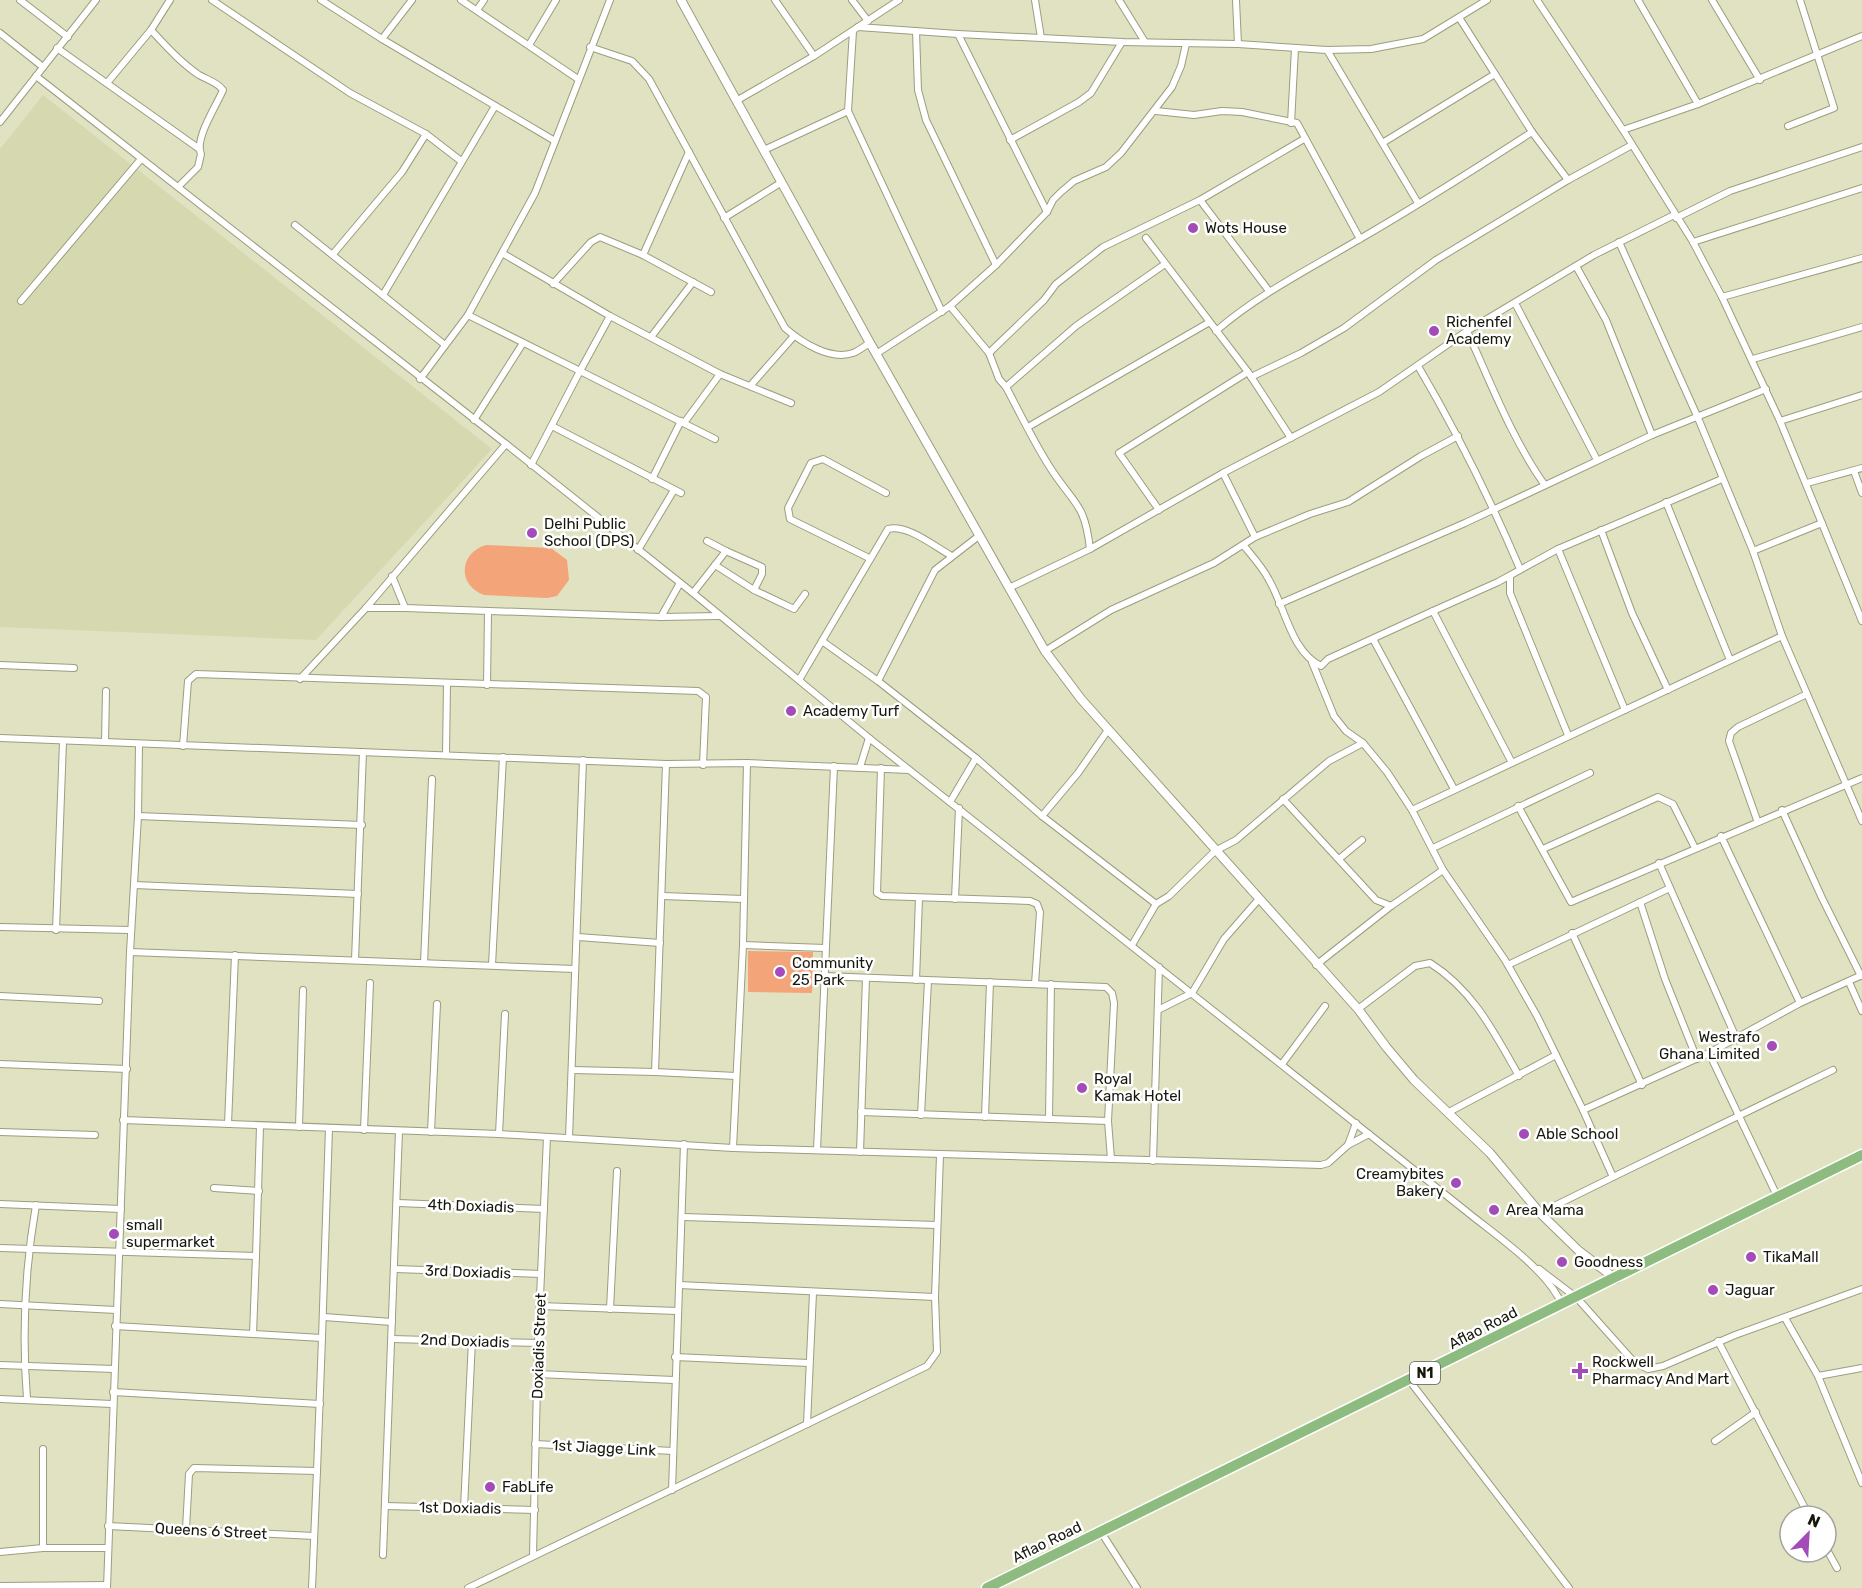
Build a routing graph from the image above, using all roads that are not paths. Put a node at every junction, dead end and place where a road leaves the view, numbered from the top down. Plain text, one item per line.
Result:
1 (20, 0) edge
2 (96, 0) edge
3 (170, 0) edge
4 (212, 0) edge
5 (321, 0) edge
6 (412, 0) edge
7 (461, 0) edge
8 (484, 0) edge
9 (556, 0) edge
10 (602, 0) edge
11 (610, 0) edge
12 (681, 0) edge
13 (775, 0) edge
14 (852, 0) edge
15 (899, 0) edge
16 (1035, 0) edge
17 (1119, 0) edge
18 (1236, 0) edge
19 (1487, 0) edge
20 (1537, 0) edge
21 (1638, 0) edge
22 (1712, 0) edge
23 (1800, 0) edge
24 (606, 8) junction
25 (477, 10) junction
26 (1460, 19) junction
27 (868, 21) junction
28 (856, 29) junction
29 (150, 30) junction
30 (916, 31) junction
31 (0, 33) edge
32 (958, 34) junction
33 (1862, 36) edge
34 (68, 37) junction
35 (1041, 38) junction
36 (382, 39) junction
37 (1122, 42) junction
38 (1145, 42) junction
39 (1186, 44) junction
40 (1238, 44) junction
41 (529, 45) junction
42 (590, 47) junction
43 (57, 48) junction
44 (1295, 48) junction
45 (1327, 50) junction
46 (1818, 54) junction
47 (814, 56) junction
48 (43, 67) junction
49 (1495, 74) junction
50 (36, 76) junction
51 (579, 79) junction
52 (1760, 80) junction
53 (108, 83) junction
54 (736, 101) junction
55 (1698, 104) junction
56 (495, 106) junction
57 (848, 111) junction
58 (1156, 111) junction
59 (0, 122) edge
60 (1291, 123) junction
61 (1788, 126) dead end
62 (1623, 130) junction
63 (1532, 132) junction
64 (426, 134) junction
65 (1304, 139) junction
66 (1010, 140) junction
67 (555, 141) junction
68 (1384, 142) junction
69 (1632, 145) junction
70 (1862, 147) edge
71 (198, 148) junction
72 (764, 150) junction
73 (689, 152) junction
74 (141, 159) junction
75 (461, 161) junction
76 (1568, 180) junction
77 (782, 182) junction
78 (178, 187) junction
79 (1862, 188) edge
80 (1200, 200) junction
81 (1418, 203) junction
82 (1047, 212) junction
83 (1675, 216) junction
84 (724, 218) junction
85 (295, 225) dead end
86 (1146, 238) dead end
87 (1360, 239) junction
88 (1618, 242) junction
89 (1693, 242) junction
90 (502, 253) junction
91 (333, 254) junction
92 (643, 255) junction
93 (1862, 258) edge
94 (1165, 264) junction
95 (996, 265) junction
96 (1576, 266) junction
97 (693, 282) junction
98 (553, 284) junction
99 (1269, 291) junction
100 (711, 292) dead end
101 (382, 295) junction
102 (1722, 297) junction
103 (21, 302) dead end
104 (1515, 303) junction
105 (950, 306) junction
106 (942, 312) junction
107 (468, 315) junction
108 (610, 316) junction
109 (1208, 322) junction
110 (1862, 327) edge
111 (1216, 331) junction
112 (1467, 331) junction
113 (651, 336) junction
114 (794, 336) junction
115 (523, 343) junction
116 (870, 343) junction
117 (445, 345) junction
118 (989, 353) junction
119 (876, 354) junction
120 (1753, 359) junction
121 (1418, 366) junction
122 (580, 371) junction
123 (720, 374) junction
124 (1249, 375) junction
125 (420, 379) junction
126 (752, 385) junction
127 (1006, 387) junction
128 (1766, 389) junction
129 (1862, 395) edge
130 (791, 403) dead end
131 (1698, 418) junction
132 (474, 420) junction
133 (1780, 421) junction
134 (683, 422) junction
135 (552, 426) junction
136 (1028, 427) junction
137 (1652, 435) junction
138 (1458, 436) junction
139 (1292, 438) junction
140 (716, 439) dead end
141 (506, 444) junction
142 (1597, 460) junction
143 (531, 465) junction
144 (1862, 468) edge
145 (1854, 471) junction
146 (1223, 473) junction
147 (652, 478) junction
148 (1722, 479) junction
149 (1807, 483) junction
150 (1544, 484) junction
151 (886, 493) dead end
152 (1862, 493) edge
153 (1666, 502) junction
154 (1494, 509) junction
155 (1159, 510) junction
156 (1822, 523) junction
157 (1601, 530) junction
158 (980, 535) junction
159 (1255, 537) junction
160 (707, 541) dead end
161 (1244, 546) junction
162 (1090, 549) junction
163 (1558, 549) junction
164 (638, 550) junction
165 (726, 551) junction
166 (1754, 551) junction
167 (950, 555) junction
168 (869, 558) junction
169 (715, 565) junction
170 (1520, 569) junction
171 (392, 576) junction
172 (1510, 576) junction
173 (1498, 582) junction
174 (680, 583) junction
175 (1011, 587) junction
176 (754, 590) junction
177 (693, 593) junction
178 (1510, 593) junction
179 (805, 594) dead end
180 (1279, 604) junction
181 (366, 608) junction
182 (405, 608) junction
183 (1433, 611) junction
184 (488, 612) junction
185 (720, 616) junction
186 (662, 617) junction
187 (1862, 621) edge
188 (1782, 636) junction
189 (1372, 639) junction
190 (822, 641) junction
191 (1045, 651) junction
192 (1730, 660) junction
193 (1312, 662) junction
194 (0, 665) edge
195 (1321, 666) junction
196 (74, 668) dead end
197 (300, 679) junction
198 (799, 680) junction
199 (878, 681) junction
200 (1319, 681) junction
201 (447, 684) junction
202 (487, 686) junction
203 (1668, 690) junction
204 (106, 691) dead end
205 (1807, 694) junction
206 (1625, 710) junction
207 (1108, 730) junction
208 (1568, 735) junction
209 (0, 738) edge
210 (869, 738) junction
211 (63, 742) junction
212 (105, 742) junction
213 (1363, 743) junction
214 (139, 745) junction
215 (183, 746) junction
216 (363, 752) junction
217 (446, 754) junction
218 (502, 757) junction
219 (976, 758) junction
220 (583, 760) junction
221 (1511, 761) junction
222 (747, 763) junction
223 (666, 764) junction
224 (703, 765) junction
225 (834, 766) junction
226 (860, 767) junction
227 (881, 768) junction
228 (909, 770) junction
229 (1590, 773) dead end
230 (1862, 778) edge
231 (432, 779) dead end
232 (1846, 784) junction
233 (1454, 789) junction
234 (1283, 799) junction
235 (950, 802) junction
236 (1518, 806) junction
237 (959, 808) junction
238 (1412, 810) junction
239 (1782, 810) junction
240 (138, 816) junction
241 (1042, 816) junction
242 (1757, 820) junction
243 (1862, 821) edge
244 (362, 825) junction
245 (1721, 836) junction
246 (1362, 840) dead end
247 (1433, 848) junction
248 (1695, 848) junction
249 (1543, 849) junction
250 (1215, 851) junction
251 (1338, 859) junction
252 (1659, 863) junction
253 (1443, 870) junction
254 (134, 885) junction
255 (1670, 888) junction
256 (358, 894) junction
257 (663, 896) junction
258 (919, 898) junction
259 (955, 898) junction
260 (743, 899) junction
261 (1259, 899) junction
262 (1376, 900) junction
263 (1640, 902) junction
264 (1156, 904) junction
265 (1391, 906) junction
266 (1380, 914) junction
267 (0, 927) edge
268 (56, 930) junction
269 (130, 930) junction
270 (1572, 933) junction
271 (578, 938) junction
272 (660, 943) junction
273 (743, 945) junction
274 (1132, 945) junction
275 (825, 948) junction
276 (130, 952) junction
277 (235, 955) junction
278 (355, 960) junction
279 (424, 963) junction
280 (492, 965) junction
281 (1316, 965) junction
282 (1508, 965) junction
283 (1159, 966) junction
284 (575, 969) junction
285 (823, 976) junction
286 (1862, 976) edge
287 (866, 978) junction
288 (916, 980) junction
289 (928, 981) junction
290 (370, 982) dead end
291 (990, 982) junction
292 (1850, 982) junction
293 (1035, 984) junction
294 (1051, 984) junction
295 (303, 990) dead end
296 (1192, 993) junction
297 (0, 996) edge
298 (99, 1001) dead end
299 (1800, 1003) junction
300 (437, 1004) dead end
301 (1325, 1006) dead end
302 (1358, 1009) junction
303 (1158, 1010) junction
304 (1862, 1011) edge
305 (505, 1014) dead end
306 (1737, 1040) junction
307 (1709, 1053) junction
308 (1556, 1055) junction
309 (1697, 1059) junction
310 (0, 1064) edge
311 (1282, 1064) junction
312 (127, 1069) junction
313 (573, 1070) junction
314 (1833, 1070) dead end
315 (655, 1072) junction
316 (736, 1076) junction
317 (1519, 1076) junction
318 (1642, 1085) junction
319 (1583, 1110) junction
320 (861, 1112) junction
321 (1449, 1112) junction
322 (921, 1115) junction
323 (1739, 1116) junction
324 (985, 1117) junction
325 (1049, 1119) junction
326 (123, 1120) junction
327 (1108, 1121) junction
328 (1356, 1123) junction
329 (228, 1124) junction
330 (260, 1126) junction
331 (299, 1127) junction
332 (329, 1128) junction
333 (364, 1130) junction
334 (399, 1131) junction
335 (0, 1132) edge
336 (431, 1132) junction
337 (499, 1134) junction
338 (1370, 1134) junction
339 (95, 1135) dead end
340 (548, 1137) junction
341 (569, 1138) junction
342 (684, 1144) junction
343 (1348, 1145) junction
344 (733, 1148) junction
345 (817, 1150) junction
346 (860, 1152) junction
347 (940, 1155) junction
348 (1862, 1155) edge
349 (1111, 1159) junction
350 (1153, 1161) junction
351 (617, 1171) dead end
352 (1612, 1177) junction
353 (214, 1188) dead end
354 (259, 1191) junction
355 (1778, 1199) junction
356 (398, 1203) junction
357 (0, 1204) edge
358 (36, 1205) junction
359 (121, 1209) junction
360 (544, 1209) junction
361 (1540, 1213) junction
362 (683, 1217) junction
363 (937, 1225) junction
364 (1507, 1246) junction
365 (0, 1248) edge
366 (28, 1249) junction
367 (119, 1252) junction
368 (255, 1256) junction
369 (394, 1269) junction
370 (541, 1274) junction
371 (1616, 1279) junction
372 (679, 1285) junction
373 (1862, 1289) edge
374 (813, 1293) junction
375 (935, 1298) junction
376 (1570, 1301) junction
377 (0, 1304) edge
378 (27, 1306) junction
379 (540, 1306) junction
380 (610, 1309) junction
381 (116, 1310) junction
382 (677, 1311) junction
383 (324, 1317) junction
384 (1785, 1318) junction
385 (392, 1322) junction
386 (115, 1326) junction
387 (253, 1334) junction
388 (322, 1338) junction
389 (392, 1339) junction
390 (472, 1340) junction
391 (1718, 1341) junction
392 (538, 1343) junction
393 (675, 1357) junction
394 (809, 1364) junction
395 (0, 1365) edge
396 (24, 1365) junction
397 (1862, 1368) edge
398 (114, 1369) junction
399 (537, 1374) junction
400 (1818, 1376) junction
401 (674, 1380) junction
402 (1409, 1380) junction
403 (113, 1392) junction
404 (27, 1399) junction
405 (0, 1400) edge
406 (112, 1404) junction
407 (320, 1404) junction
408 (1756, 1412) junction
409 (807, 1424) junction
410 (1715, 1441) dead end
411 (535, 1444) junction
412 (43, 1449) dead end
413 (673, 1451) junction
414 (317, 1471) junction
415 (1862, 1483) edge
416 (672, 1491) junction
417 (1803, 1504) edge
418 (385, 1506) junction
419 (464, 1508) junction
420 (535, 1510) junction
421 (108, 1526) junction
422 (186, 1529) junction
423 (1101, 1532) junction
424 (314, 1536) junction
425 (44, 1548) junction
426 (108, 1548) junction
427 (0, 1552) edge
428 (383, 1555) dead end
429 (533, 1555) junction
430 (1835, 1564) edge
431 (1837, 1568) dead end
432 (0, 1586) edge
433 (107, 1586) edge
434 (41, 1587) edge
435 (312, 1588) edge
436 (468, 1588) edge
437 (987, 1588) edge
438 (1137, 1588) edge
439 (1569, 1588) edge

1 - 34 street
2 - 34 street
3 - 29 street
4 - 64 street
5 - 36 street
6 - 36 street
7 - 25 street
8 - 25 street
9 - 41 street
10 - 24 street
11 - 24 street
12 - 54 street
13 - 47 street
14 - 27 street
15 - 27 street
16 - 35 street
17 - 38 street
18 - 40 street
19 - 26 street
20 - 62 street
21 - 55 street
22 - 52 street
23 - 46 street
24 - 42 street
25 - 41 street
26 - 45 street
26 - 49 street
27 - 28 street
28 - 30 street
28 - 47 street
28 - 57 street
29 - 53 street
29 - 71 street
30 - 32 street
30 - 95 street
31 - 48 street
32 - 35 street
32 - 66 street
33 - 46 street
34 - 43 street
35 - 37 street
36 - 56 street
37 - 38 street
37 - 66 street
38 - 39 street
39 - 40 street
39 - 58 street
40 - 44 street
41 - 51 street
42 - 51 street
42 - 73 street
43 - 48 street
43 - 53 street
44 - 45 street
44 - 60 street
45 - 68 street
46 - 52 street
46 - 61 street
47 - 54 street
48 - 50 street
49 - 63 street
49 - 68 street
50 - 59 street
50 - 74 street
51 - 67 street
52 - 55 street
53 - 71 street
54 - 72 street
55 - 62 street
56 - 67 street
56 - 75 street
57 - 72 street
57 - 106 street
58 - 60 street
58 - 82 street
60 - 65 street
62 - 69 street
63 - 76 street
63 - 81 street
64 - 75 street
64 - 91 street
65 - 80 street
65 - 87 street
66 - 82 street
67 - 90 street
68 - 81 street
69 - 76 street
69 - 83 street
70 - 83 street
71 - 78 street
72 - 77 street
73 - 84 street
73 - 92 street
74 - 78 street
74 - 103 street
75 - 101 street
76 - 124 street
77 - 84 street
77 - 116 street
78 - 125 street
79 - 89 street
80 - 99 street
80 - 118 street
81 - 87 street
82 - 95 street
83 - 88 street
83 - 89 street
84 - 114 street
85 - 91 street
86 - 94 street
87 - 99 street
88 - 96 street
88 - 131 street
89 - 102 street
90 - 98 street
90 - 107 street
91 - 101 street
92 - 97 street
92 - 98 street
93 - 102 street
94 - 109 street
94 - 127 street
95 - 105 street
96 - 104 street
96 - 137 street
97 - 100 street
97 - 113 street
98 - 108 street
99 - 111 street
101 - 117 street
102 - 120 street
104 - 112 street
104 - 142 street
105 - 106 street
105 - 118 street
106 - 119 street
107 - 115 street
107 - 117 street
108 - 113 street
108 - 122 street
109 - 111 street
109 - 136 street
110 - 120 street
111 - 124 street
112 - 121 street
112 - 150 street
113 - 123 street
114 - 116 street
114 - 126 street
115 - 122 street
115 - 132 street
116 - 119 street
117 - 125 street
118 - 127 street
119 - 158 street
120 - 128 street
121 - 138 street
121 - 139 street
122 - 134 street
122 - 135 street
123 - 126 street
123 - 134 street
124 - 139 street
124 - 155 street
125 - 132 street
126 - 130 street
127 - 136 street
128 - 131 street
128 - 133 street
129 - 133 street
131 - 137 street
131 - 148 street
132 - 141 street
133 - 149 street
134 - 140 street
134 - 147 street
135 - 143 street
135 - 147 street
136 - 162 street
137 - 142 street
138 - 154 street
138 - 159 street
139 - 146 street
141 - 143 street
141 - 171 street
142 - 150 street
143 - 164 street
144 - 145 street
145 - 149 street
145 - 152 street
146 - 155 street
146 - 159 street
147 - 164 street
148 - 153 street
148 - 166 street
149 - 156 street
150 - 154 street
151 - 168 street
153 - 157 street
153 - 192 street
154 - 170 street
154 - 180 street
155 - 162 street
156 - 166 street
156 - 187 street
157 - 163 street
157 - 203 street
158 - 167 street
158 - 175 street
159 - 161 street
160 - 165 street
161 - 180 street
161 - 191 street
162 - 175 street
163 - 170 street
163 - 206 street
164 - 174 street
165 - 169 street
165 - 176 street
166 - 188 street
167 - 168 street
167 - 199 street
168 - 190 street
169 - 176 street
169 - 177 street
170 - 172 street
171 - 181 street
171 - 182 street
172 - 173 street
172 - 178 street
173 - 178 street
173 - 183 street
174 - 177 street
174 - 186 street
175 - 191 street
176 - 179 street
177 - 185 street
178 - 208 street
180 - 193 street
181 - 182 street
181 - 197 street
182 - 184 street
183 - 189 street
183 - 221 street
184 - 186 street
184 - 202 street
185 - 186 street
185 - 198 street
188 - 192 street
188 - 205 street
189 - 195 street
189 - 233 street
190 - 198 street
190 - 199 street
191 - 207 street
192 - 203 street
193 - 195 street
193 - 200 street
194 - 196 street
195 - 200 street
197 - 201 street
197 - 215 street
198 - 210 street
199 - 219 street
200 - 213 street
201 - 202 street
201 - 217 street
202 - 224 street
203 - 206 street
204 - 212 street
205 - 232 street
205 - 242 street
206 - 208 street
207 - 241 street
207 - 250 street
208 - 221 street
209 - 211 street
210 - 226 street
210 - 228 street
211 - 212 street
211 - 268 street
212 - 214 street
213 - 234 street
213 - 238 street
214 - 215 street
214 - 240 street
215 - 216 street
216 - 217 street
216 - 244 street
217 - 218 street
218 - 220 street
218 - 280 street
219 - 235 street
219 - 241 street
220 - 223 street
220 - 271 street
221 - 233 street
222 - 224 street
222 - 225 street
222 - 260 street
223 - 224 street
223 - 257 street
225 - 226 street
225 - 275 street
226 - 227 street
227 - 228 street
227 - 258 street
228 - 235 street
229 - 236 street
230 - 232 street
231 - 279 street
232 - 239 street
232 - 243 street
233 - 238 street
234 - 250 street
234 - 251 street
235 - 237 street
236 - 247 street
236 - 249 street
237 - 259 street
237 - 274 street
238 - 247 street
239 - 242 street
239 - 286 street
240 - 244 street
240 - 254 street
241 - 264 street
242 - 245 street
244 - 256 street
245 - 248 street
245 - 299 street
246 - 251 street
247 - 253 street
248 - 249 street
248 - 252 street
249 - 252 street
250 - 261 street
250 - 264 street
251 - 262 street
252 - 255 street
253 - 265 street
253 - 282 street
254 - 256 street
254 - 269 street
255 - 263 street
255 - 306 street
256 - 278 street
257 - 260 street
257 - 272 street
258 - 259 street
258 - 288 street
259 - 293 street
260 - 273 street
261 - 281 street
261 - 296 street
262 - 265 street
262 - 266 street
263 - 270 street
263 - 309 street
264 - 274 street
265 - 266 street
266 - 281 street
267 - 268 street
268 - 269 street
269 - 276 street
270 - 282 street
270 - 318 street
271 - 272 street
271 - 284 street
272 - 315 street
273 - 275 street
273 - 316 street
274 - 283 street
275 - 285 street
276 - 277 street
276 - 312 street
277 - 278 street
277 - 329 street
278 - 279 street
279 - 280 street
280 - 284 street
281 - 302 street
282 - 308 street
283 - 296 street
283 - 303 street
284 - 313 street
285 - 287 street
285 - 345 street
286 - 292 street
287 - 288 street
287 - 320 street
288 - 289 street
289 - 291 street
289 - 322 street
290 - 333 street
291 - 293 street
291 - 324 street
292 - 299 street
292 - 304 street
293 - 294 street
294 - 325 street
294 - 327 street
295 - 331 street
296 - 303 street
296 - 311 street
297 - 298 street
299 - 306 street
300 - 336 street
301 - 311 street
302 - 317 street
302 - 321 street
303 - 350 street
305 - 337 street
306 - 307 street
307 - 309 street
307 - 323 street
308 - 317 street
308 - 319 street
309 - 318 street
310 - 312 street
311 - 328 street
312 - 326 street
313 - 315 street
313 - 341 street
314 - 323 street
315 - 316 street
316 - 344 street
317 - 321 street
318 - 319 street
319 - 352 street
320 - 322 street
320 - 346 street
321 - 361 street
322 - 324 street
323 - 352 street
323 - 355 street
324 - 325 street
325 - 327 street
326 - 329 street
326 - 359 street
327 - 349 street
328 - 338 street
328 - 343 street
329 - 330 street
330 - 331 street
330 - 354 street
331 - 332 street
332 - 333 street
332 - 383 street
333 - 334 street
334 - 336 street
334 - 356 street
335 - 339 street
336 - 337 street
337 - 340 street
338 - 343 street
338 - 364 street
340 - 341 street
340 - 360 street, Doxiadis Street
341 - 342 street
342 - 344 street
342 - 362 street
343 - 350 street
344 - 345 street
345 - 346 street
346 - 347 street
347 - 349 street
347 - 363 street
348 - 355 highway, Aflao Road / N1
349 - 350 street
351 - 380 street
352 - 361 street
353 - 354 street
354 - 368 street
355 - 371 highway, Aflao Road / N1
356 - 360 street, 4th Doxiadis
356 - 369 street
357 - 358 street
358 - 359 street
358 - 366 street
359 - 367 street
360 - 370 street, Doxiadis Street
361 - 371 street
362 - 363 street
362 - 372 street
363 - 375 street
364 - 376 street
364 - 376 street
365 - 366 street
366 - 367 street
366 - 378 street
367 - 368 street
367 - 381 street
368 - 387 street
369 - 370 street, 3rd Doxiadis
369 - 385 street
370 - 379 street, Doxiadis Street
371 - 376 highway, Aflao Road / N1
372 - 374 street
372 - 382 street
373 - 384 street
374 - 375 street
374 - 394 street
375 - 409 street
376 - 391 street
376 - 402 highway, Aflao Road / N1
377 - 378 street
378 - 381 street
378 - 396 street
379 - 380 street
379 - 392 street, Doxiadis Street
380 - 382 street
381 - 386 street
382 - 393 street
383 - 385 street
383 - 388 street
384 - 391 street
384 - 400 street
385 - 389 street
386 - 387 street
386 - 398 street
387 - 388 street
388 - 407 street
389 - 390 street, 2nd Doxiadis
389 - 418 street
390 - 392 street, 2nd Doxiadis
390 - 419 street
391 - 408 street
392 - 399 street, Doxiadis Street
393 - 394 street
393 - 401 street
394 - 409 street
395 - 396 street
396 - 398 street
396 - 404 street
397 - 400 street
398 - 403 street
399 - 401 street
399 - 411 street, Doxiadis Street
400 - 415 street
401 - 413 street
402 - 423 highway, Aflao Road / N1
402 - 439 street
403 - 406 street
403 - 407 street
404 - 405 street
404 - 406 street
406 - 421 street
407 - 414 street
408 - 410 street
408 - 417 street
409 - 416 street
411 - 413 street, 1st Jiagge Link
411 - 420 street, Doxiadis Street
412 - 425 street
413 - 416 street
414 - 422 street
414 - 424 street
416 - 429 street
418 - 419 street, 1st Doxiadis
418 - 428 street
419 - 420 street, 1st Doxiadis
420 - 429 street, Doxiadis Street
421 - 422 street, Queens 6 Street
421 - 426 street
422 - 424 street, Queens 6 Street
423 - 437 highway, Aflao Road / N1
423 - 438 street
424 - 435 street
425 - 426 street
425 - 427 street
426 - 433 street
429 - 436 street
430 - 431 street
432 - 434 street
433 - 434 street

